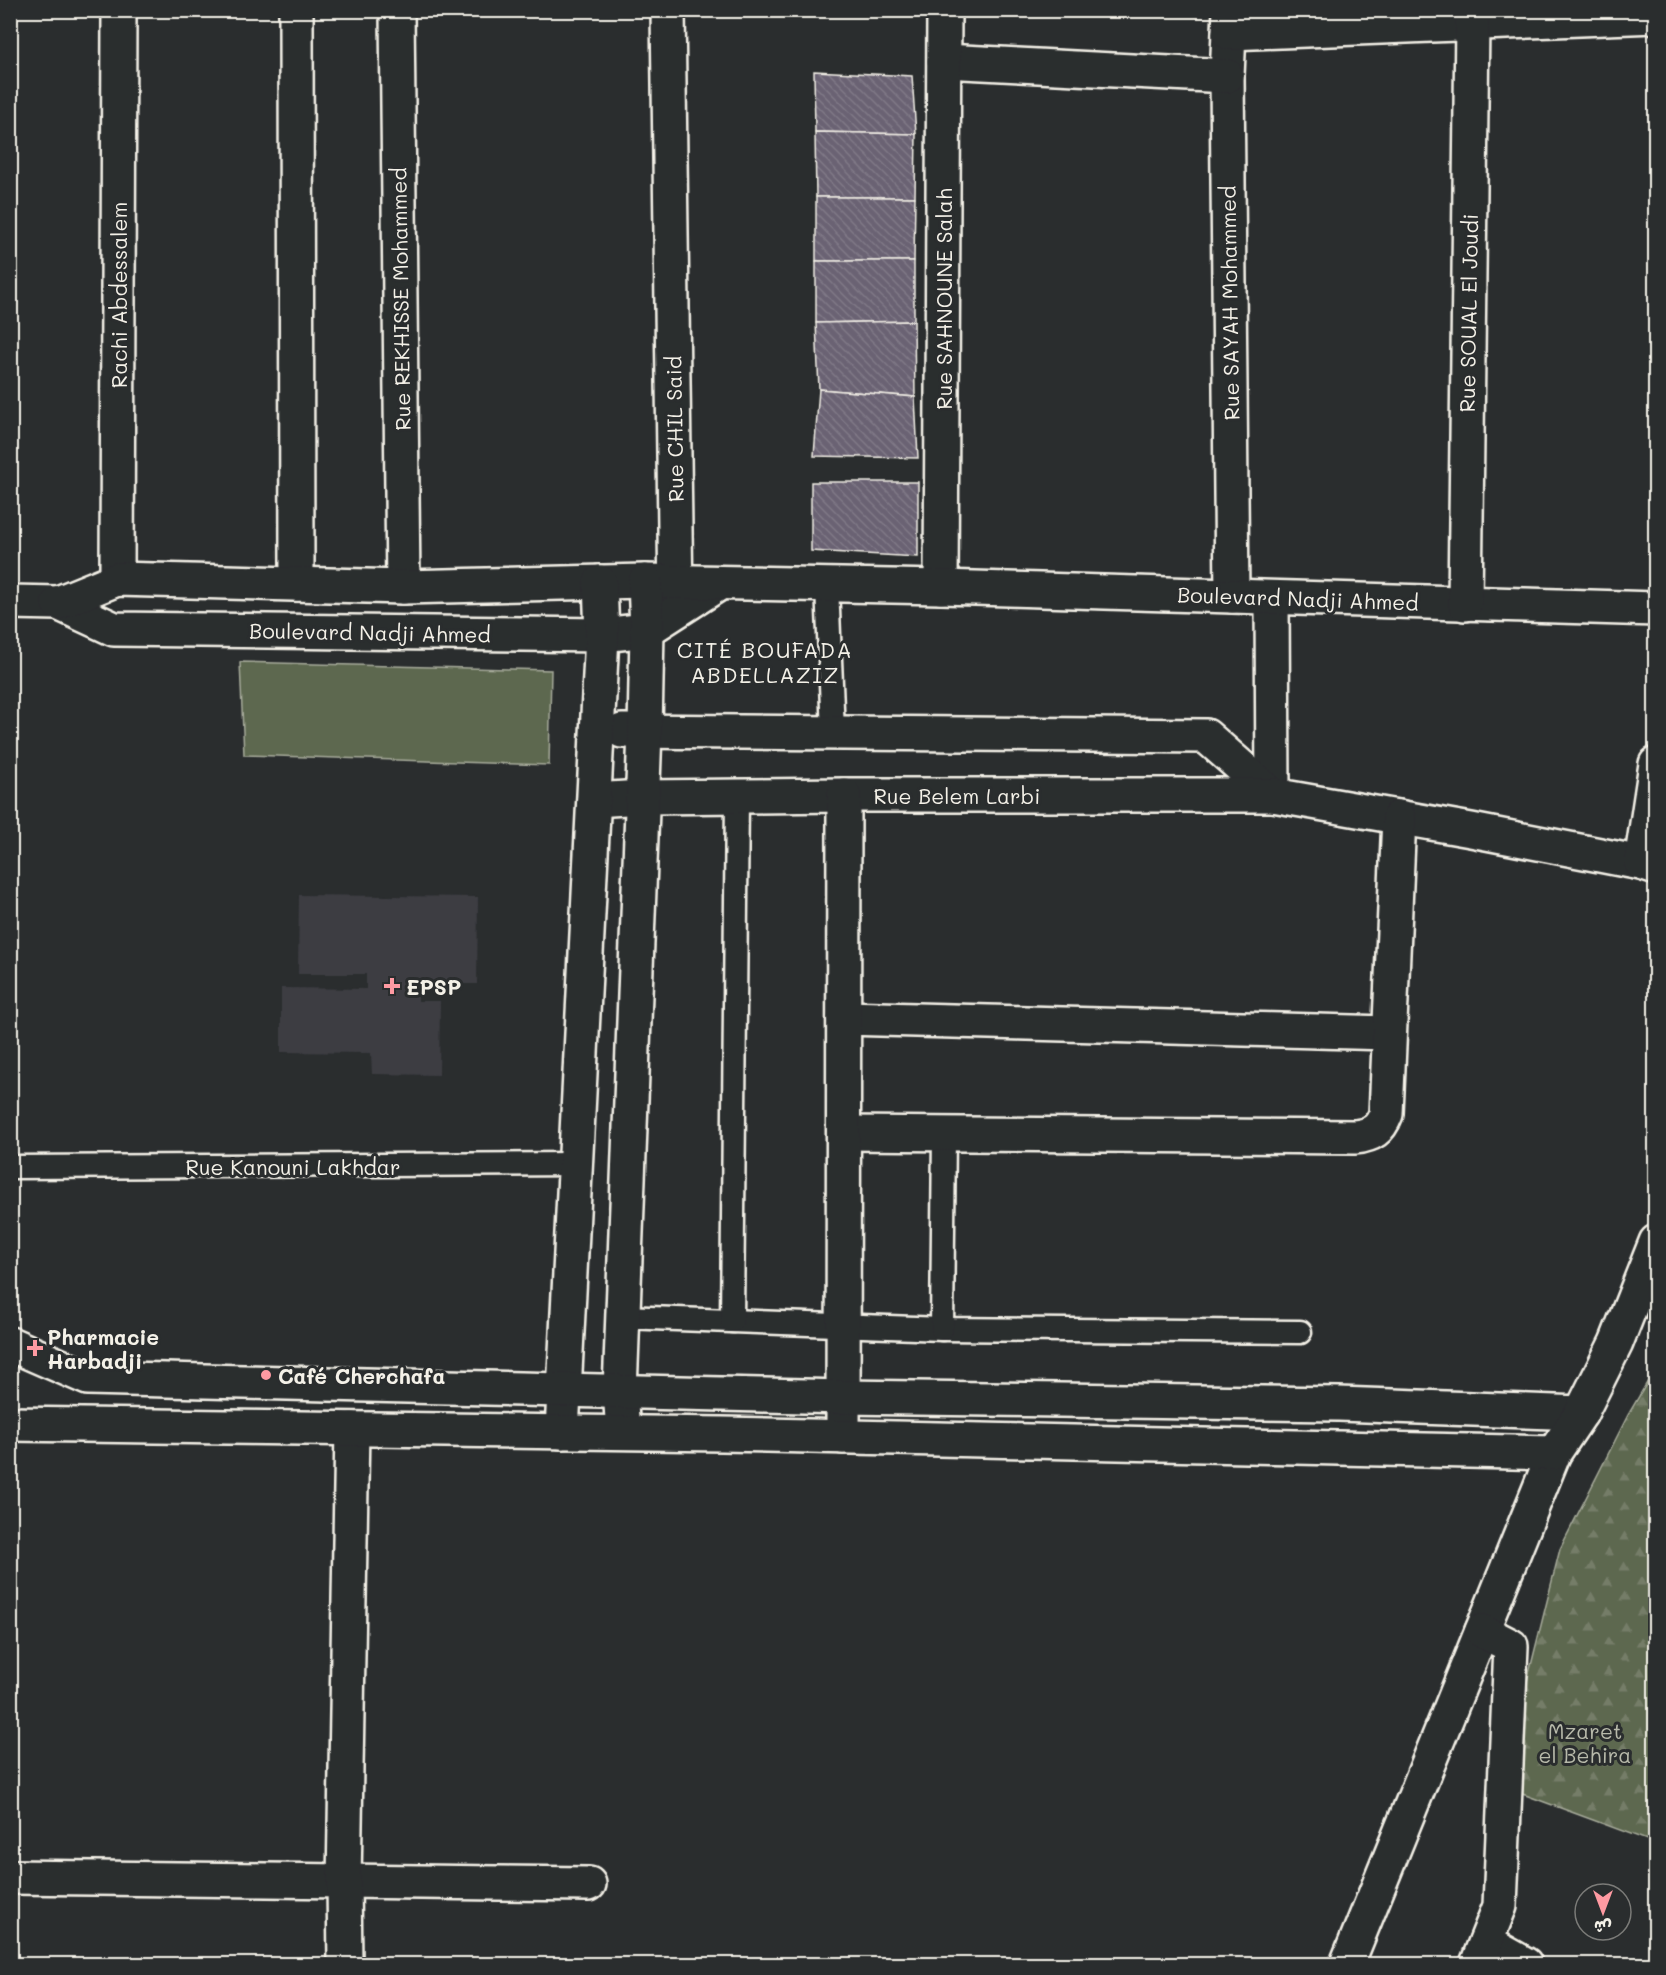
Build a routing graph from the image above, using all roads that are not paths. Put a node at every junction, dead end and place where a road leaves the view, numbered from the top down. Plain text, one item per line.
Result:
1 (119, 10) edge
2 (296, 10) edge
3 (398, 10) edge
4 (668, 10) edge
5 (944, 10) edge
6 (1506, 16) edge
7 (1656, 16) edge
8 (1229, 22) edge
9 (1472, 23) junction
10 (944, 61) junction
11 (1227, 75) junction
12 (117, 579) junction
13 (600, 582) junction
14 (297, 584) junction
15 (827, 585) junction
16 (403, 587) junction
17 (941, 587) junction
18 (665, 591) junction
19 (1232, 596) junction
20 (1272, 598) junction
21 (10, 602) edge
22 (58, 603) junction
23 (1465, 604) junction
24 (1656, 609) edge
25 (647, 630) junction
26 (602, 635) junction
27 (597, 731) junction
28 (645, 731) junction
29 (833, 733) junction
30 (1656, 764) edge
31 (844, 795) junction
32 (1273, 795) junction
33 (642, 797) junction
34 (737, 797) junction
35 (594, 800) junction
36 (1399, 817) junction
37 (1648, 865) edge
38 (844, 1018) junction
39 (1389, 1033) junction
40 (844, 1133) junction
41 (944, 1133) junction
42 (575, 1164) junction
43 (10, 1167) edge
44 (1656, 1242) edge
45 (623, 1317) junction
46 (732, 1321) junction
47 (843, 1326) junction
48 (942, 1329) junction
49 (1300, 1332) dead end
50 (10, 1344) edge
51 (564, 1389) junction
52 (620, 1391) junction
53 (843, 1397) junction
54 (1581, 1413) junction
55 (10, 1424) edge
56 (352, 1429) junction
57 (562, 1432) junction
58 (623, 1432) junction
59 (843, 1437) junction
60 (1554, 1453) junction
61 (1482, 1631) junction
62 (10, 1877) edge
63 (344, 1881) junction
64 (589, 1884) dead end
65 (1482, 1954) edge
66 (345, 1965) edge
67 (1347, 1965) edge
68 (1525, 1965) edge

1 - 12 street, Rachi Abdessalem
2 - 14 street
3 - 16 street, Rue REKHISSE Mohammed
4 - 18 street, Rue CHIL Said
5 - 10 street, Rue SAHNOUNE Salah
6 - 7 street
6 - 9 street
8 - 9 street
8 - 11 street, Rue SAYAH Mohammed
9 - 23 street, Rue SOUAL El Joudi
10 - 11 street
10 - 17 street, Rue SAHNOUNE Salah
11 - 19 street, Rue SAYAH Mohammed
12 - 14 street
12 - 22 street
13 - 16 street
13 - 18 street
13 - 26 street
14 - 16 street
15 - 17 street
15 - 18 street, Boulevard Nadji Ahmed
15 - 29 lane
17 - 19 street, Boulevard Nadji Ahmed
18 - 25 street, Rue CHIL Said
18 - 25 street, Boulevard Nadji Ahmed
19 - 20 street, Boulevard Nadji Ahmed
20 - 23 street, Boulevard Nadji Ahmed
20 - 32 street
21 - 22 street, Boulevard Nadji Ahmed
22 - 26 street, Boulevard Nadji Ahmed
23 - 24 street, Boulevard Nadji Ahmed
25 - 26 street, Boulevard Nadji Ahmed
25 - 28 street, Rue CHIL Said
26 - 27 street
27 - 28 street
27 - 35 street
28 - 29 street
28 - 33 street, Rue CHIL Said
29 - 32 street
30 - 37 street
31 - 32 street, Rue Belem Larbi
31 - 34 street, Rue Belem Larbi
31 - 38 street
32 - 36 street, Rue Belem Larbi
33 - 34 street, Rue Belem Larbi
33 - 35 street, Rue Belem Larbi
33 - 45 street, Rue CHIL Said
34 - 46 lane
35 - 42 street
36 - 37 street, Rue Belem Larbi
36 - 39 street
38 - 39 street
38 - 40 street
39 - 41 street
40 - 41 street
40 - 47 street
41 - 48 lane
42 - 43 lane, Rue Kanouni Lakhdar
42 - 51 street
44 - 54 street
45 - 46 lane
45 - 52 street, Rue CHIL Said
46 - 47 lane
47 - 48 lane
47 - 53 street
48 - 49 lane
50 - 51 street
51 - 52 street
51 - 57 street
52 - 53 street
52 - 58 street, Rue CHIL Said
53 - 54 street
53 - 59 street
54 - 60 street
55 - 56 street
56 - 57 street
56 - 63 street
57 - 58 street
58 - 59 street
59 - 60 street
60 - 61 street
61 - 65 street
61 - 67 street
62 - 63 street
63 - 64 street
63 - 66 street
65 - 68 street

